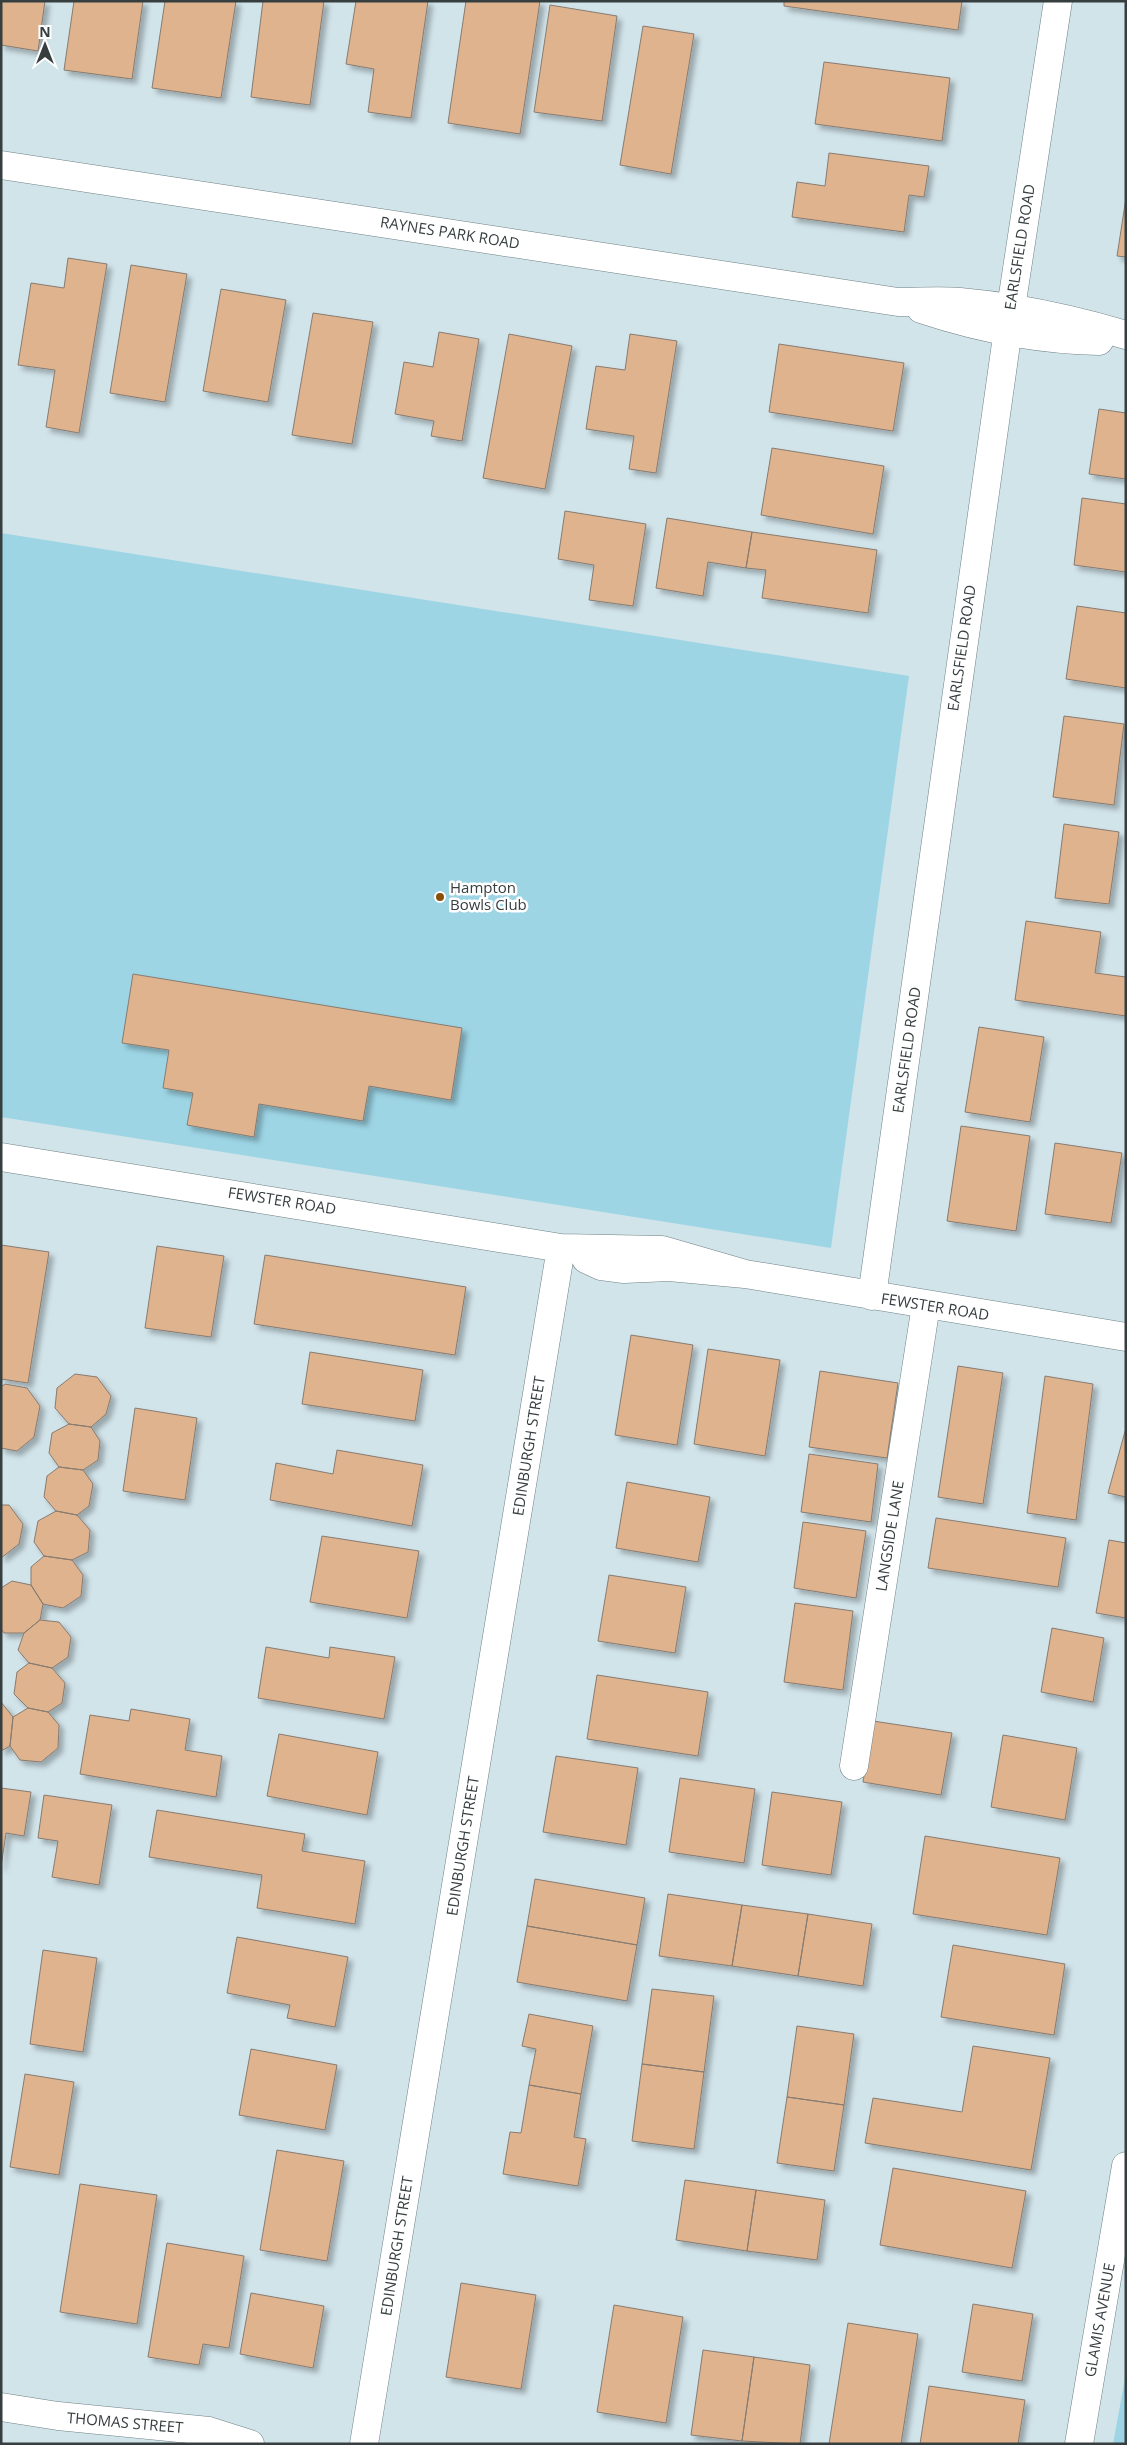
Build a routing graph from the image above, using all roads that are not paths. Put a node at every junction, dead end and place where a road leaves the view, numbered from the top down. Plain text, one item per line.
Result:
1 (1058, 1) edge
2 (1, 165) edge
3 (1009, 320) junction
4 (1126, 335) edge
5 (1126, 341) edge
6 (1, 1157) edge
7 (561, 1248) junction
8 (872, 1296) junction
9 (926, 1306) junction
10 (1126, 1337) edge
11 (854, 1766) dead end
12 (1126, 2166) edge
13 (1, 2407) edge
14 (58, 2416) junction
15 (153, 2444) edge
16 (250, 2444) edge
17 (364, 2444) edge
18 (1079, 2444) edge

1 - 3 street, EARLSFIELD ROAD
2 - 3 street, RAYNES PARK ROAD
3 - 4 street, RAYNES PARK ROAD
3 - 5 street, RAYNES PARK ROAD
3 - 8 street, EARLSFIELD ROAD
6 - 7 street, FEWSTER ROAD
7 - 8 street, FEWSTER ROAD
7 - 17 street, EDINBURGH STREET
8 - 9 street, FEWSTER ROAD
9 - 10 street, FEWSTER ROAD
9 - 11 street, LANGSIDE LANE
12 - 18 street, GLAMIS AVENUE
13 - 14 street, THOMAS STREET
14 - 15 street, THOMAS STREET
14 - 16 street, THOMAS STREET

